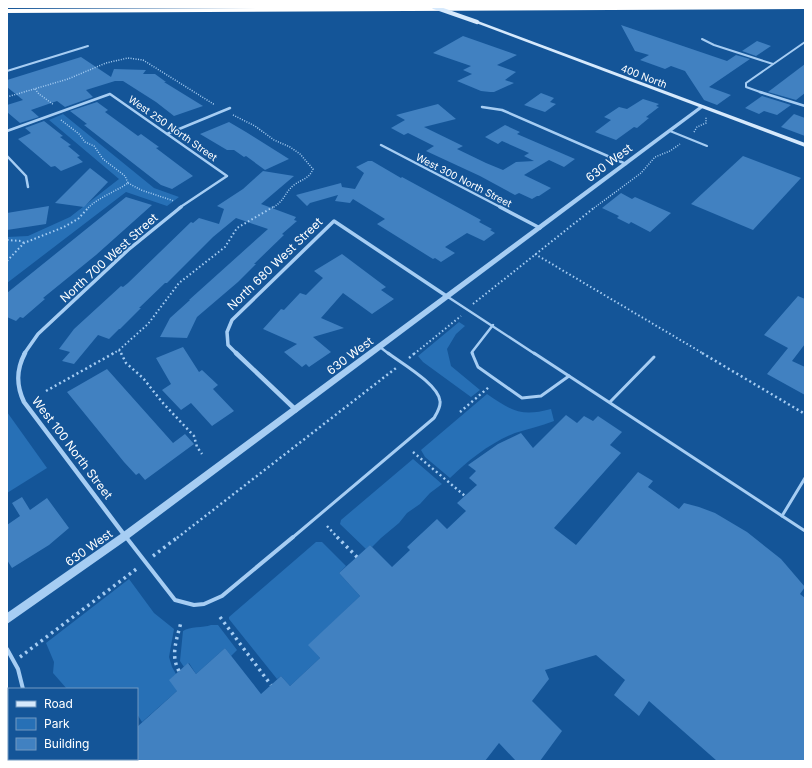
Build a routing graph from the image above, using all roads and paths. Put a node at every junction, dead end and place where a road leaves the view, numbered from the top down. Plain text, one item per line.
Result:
1 (434, 7) edge
2 (805, 7) edge
3 (7, 11) edge
4 (702, 39) dead end
5 (805, 42) edge
6 (88, 46) dead end
7 (773, 64) junction
8 (7, 71) edge
9 (35, 89) junction
10 (7, 97) edge
11 (482, 106) dead end
12 (805, 106) edge
13 (55, 107) dead end
14 (702, 107) junction
15 (230, 108) dead end
16 (224, 110) junction
17 (53, 114) junction
18 (706, 117) dead end
19 (7, 131) edge
20 (670, 131) junction
21 (167, 134) junction
22 (690, 136) dead end
23 (684, 141) dead end
24 (381, 145) dead end
25 (805, 145) edge
26 (708, 146) dead end
27 (7, 156) edge
28 (626, 164) junction
29 (227, 176) joint
30 (128, 183) junction
31 (28, 186) dead end
32 (183, 205) junction
33 (541, 228) junction
34 (7, 240) edge
35 (24, 243) junction
36 (535, 254) junction
37 (7, 261) edge
38 (448, 297) junction
39 (474, 302) dead end
40 (458, 318) dead end
41 (493, 325) junction
42 (380, 347) junction
43 (120, 350) junction
44 (654, 357) dead end
45 (410, 358) dead end
46 (18, 368) joint
47 (392, 371) dead end
48 (569, 376) junction
49 (489, 387) dead end
50 (46, 390) dead end
51 (610, 402) junction
52 (296, 410) junction
53 (460, 412) dead end
54 (805, 414) edge
55 (413, 452) dead end
56 (202, 454) dead end
57 (805, 478) edge
58 (465, 496) dead end
59 (782, 516) junction
60 (326, 526) dead end
61 (805, 531) edge
62 (125, 536) junction
63 (160, 551) dead end
64 (357, 557) dead end
65 (135, 570) dead end
66 (220, 617) dead end
67 (7, 619) edge
68 (181, 622) dead end
69 (37, 644) dead end
70 (7, 649) edge
71 (179, 671) dead end
72 (271, 685) dead end
73 (23, 688) edge

1 - 14 main road, 400 North, bridge
2 - 3 highway
4 - 7 street
5 - 7 street
6 - 8 street
7 - 12 street
9 - 10 path
9 - 13 path
9 - 16 path
11 - 28 street
14 - 20 street, 630 West
14 - 25 main road, 400 North
15 - 16 street
16 - 21 street
16 - 43 path
17 - 19 street
17 - 21 street, West 250 North Street
17 - 30 path
18 - 22 path
20 - 26 lane
20 - 28 street, 630 West
21 - 29 street, West 250 North Street
23 - 36 path
24 - 33 street, West 300 North Street
27 - 31 street
28 - 33 street, 630 West
29 - 32 street, North 700 West Street
30 - 32 path
30 - 35 path
32 - 46 street, North 700 West Street
33 - 38 street, 630 West
34 - 35 path
35 - 37 path
36 - 39 path
36 - 54 path
38 - 41 lane
38 - 42 street, 630 West
38 - 52 street, North 680 West Street
40 - 45 path
41 - 48 lane
41 - 48 lane
42 - 52 street, 630 West
42 - 62 lane
43 - 50 path
43 - 56 path
44 - 51 lane
46 - 62 street, West 100 North Street
47 - 63 path
48 - 51 lane
49 - 53 path
51 - 59 lane
52 - 62 street, 630 West
55 - 58 path
57 - 59 lane
59 - 61 lane
60 - 64 path
62 - 67 street, 630 West
65 - 69 path
66 - 72 path
68 - 71 path
70 - 73 lane

